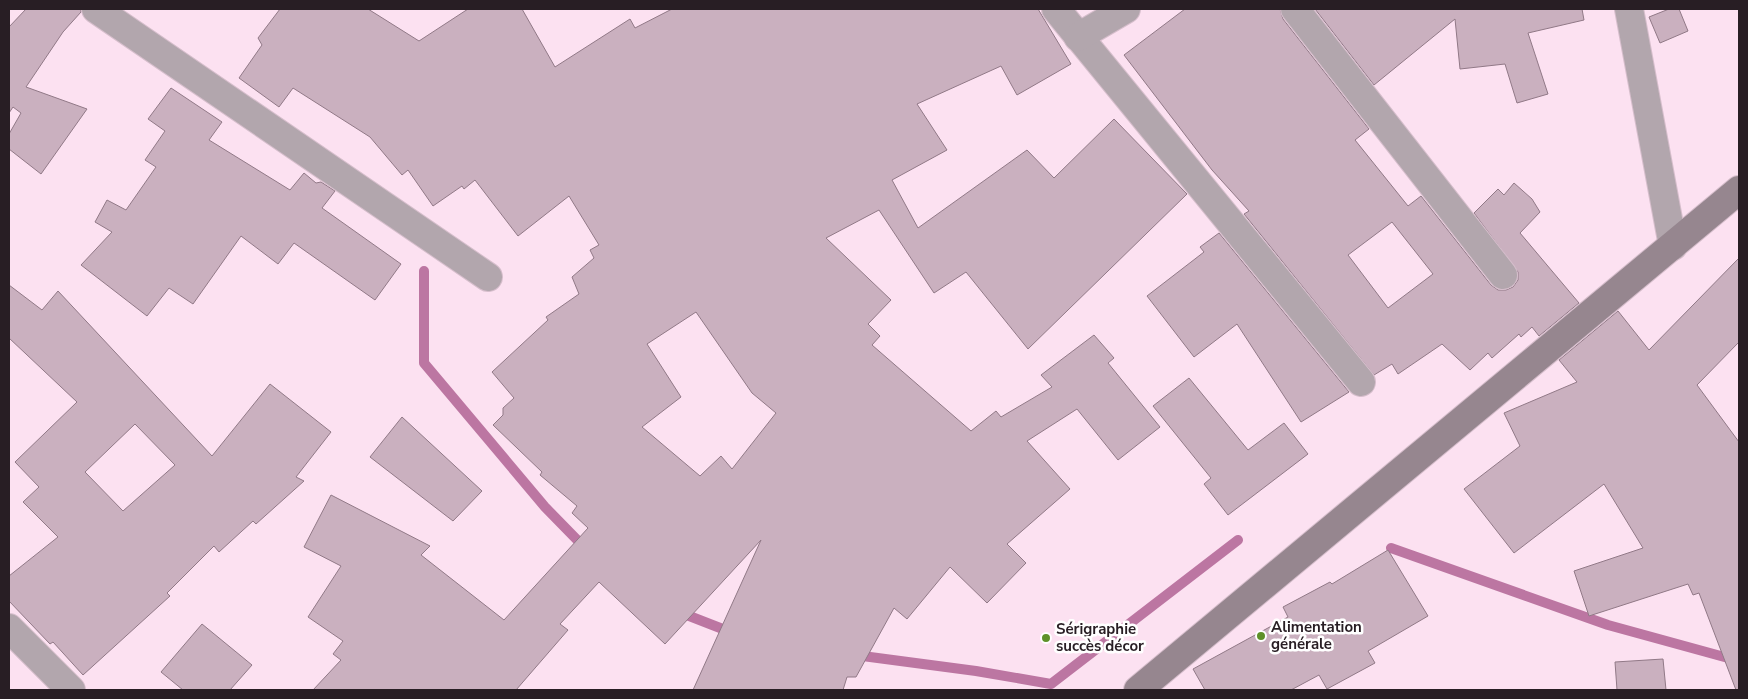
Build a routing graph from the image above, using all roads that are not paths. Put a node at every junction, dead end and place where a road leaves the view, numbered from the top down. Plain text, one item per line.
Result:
1 (96, 9) edge
2 (1056, 9) edge
3 (1126, 9) edge
4 (1295, 9) edge
5 (1629, 9) edge
6 (1078, 37) junction
7 (1739, 190) edge
8 (1673, 246) junction
9 (1503, 275) dead end
10 (488, 276) dead end
11 (1361, 382) dead end
12 (9, 628) edge
13 (71, 690) edge
14 (1138, 690) edge

1 - 10 street
2 - 6 street
3 - 6 street
4 - 9 street
5 - 8 street
6 - 11 street
7 - 8 street
8 - 14 street
12 - 13 street

